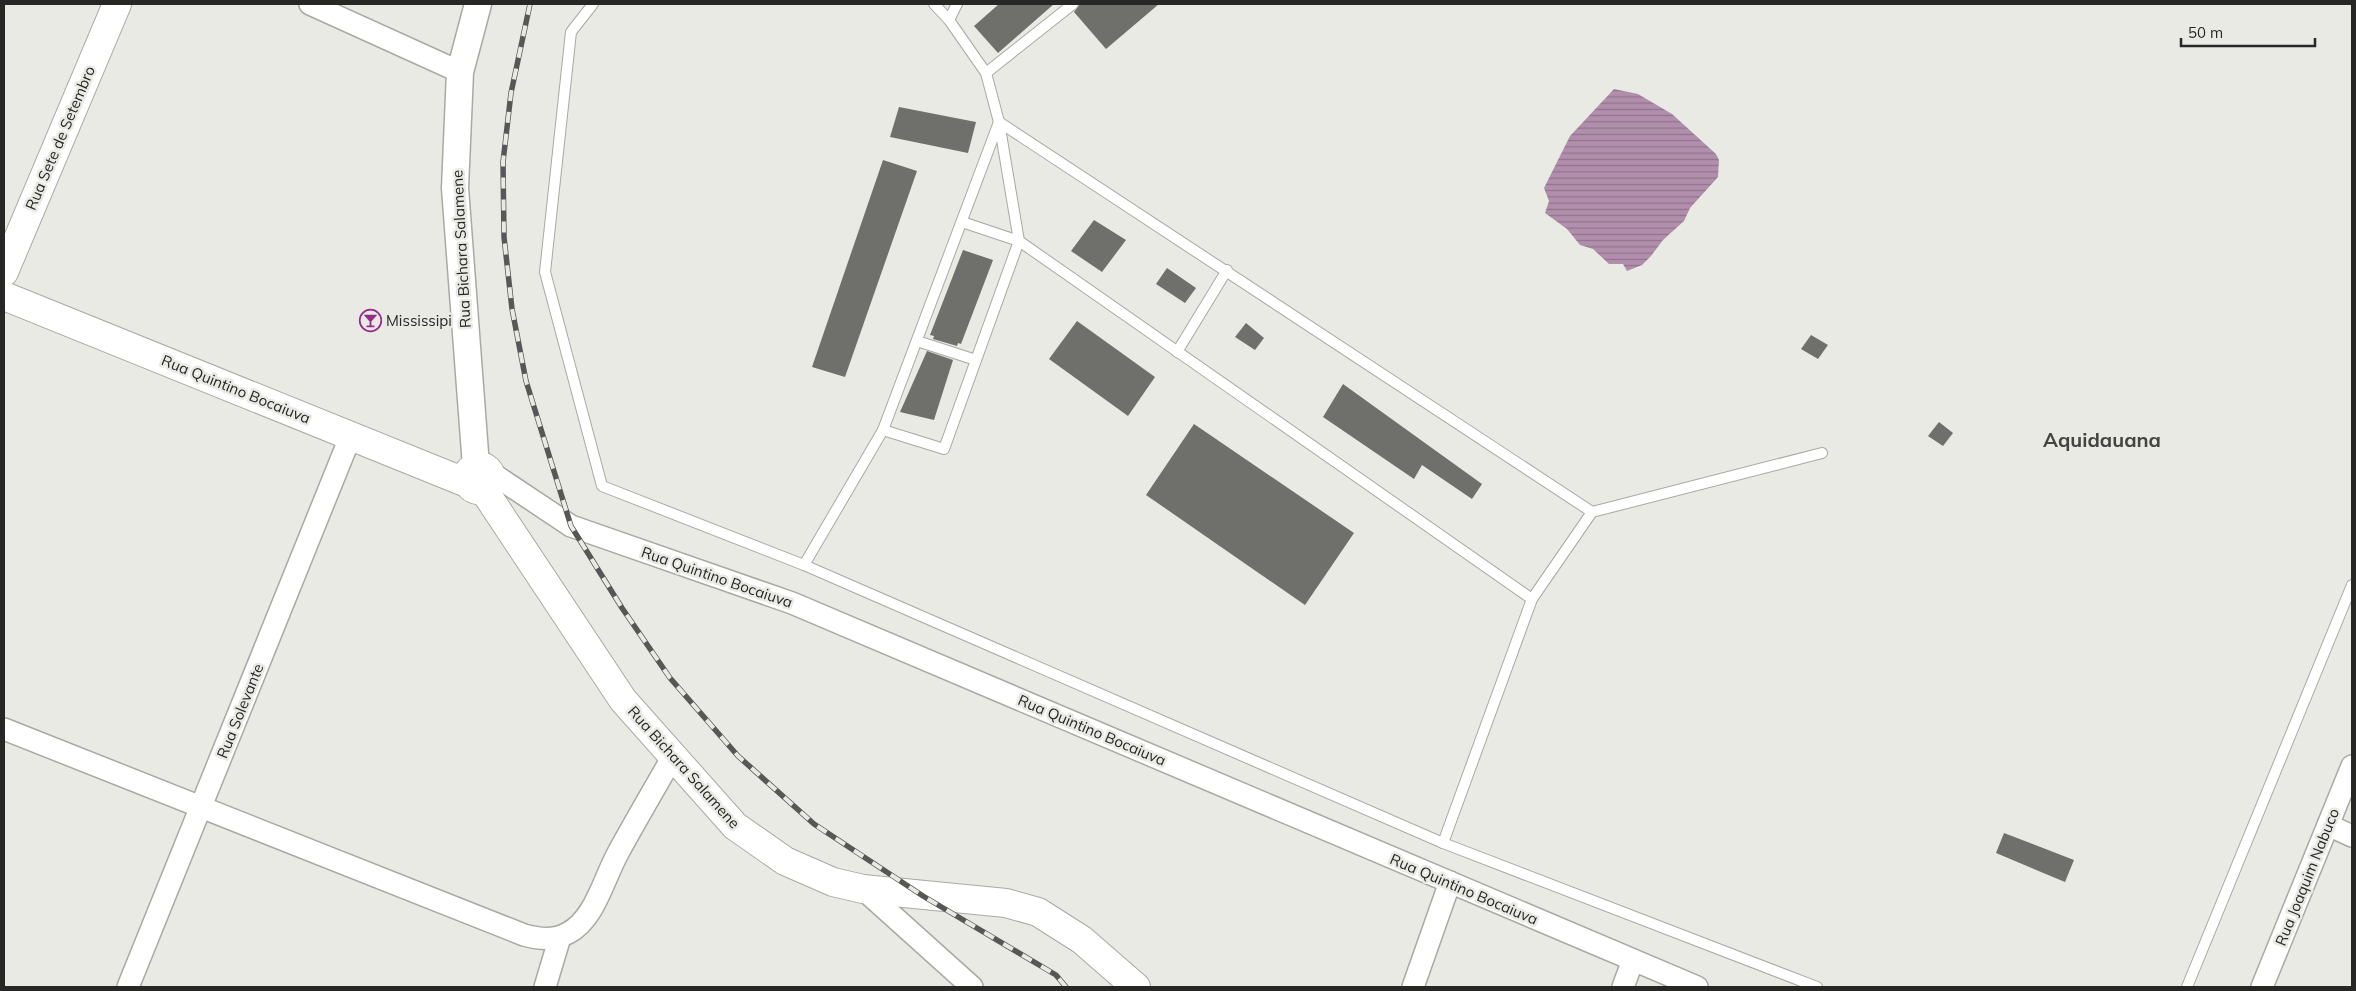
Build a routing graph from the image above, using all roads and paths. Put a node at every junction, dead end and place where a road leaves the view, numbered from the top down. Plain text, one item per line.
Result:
1 (117, 4) edge
2 (310, 4) edge
3 (478, 4) edge
4 (593, 4) edge
5 (934, 4) edge
6 (957, 4) edge
7 (1073, 4) edge
8 (949, 20) junction
9 (460, 72) junction
10 (986, 73) junction
11 (999, 122) junction
12 (962, 222) junction
13 (1019, 241) junction
14 (1227, 270) junction
15 (4, 272) edge
16 (4, 296) edge
17 (917, 341) junction
18 (1177, 352) junction
19 (976, 360) junction
20 (883, 430) junction
21 (350, 435) junction
22 (1822, 453) dead end
23 (479, 477) junction
24 (1592, 512) junction
25 (804, 565) junction
26 (2352, 585) edge
27 (1532, 600) junction
28 (4, 729) edge
29 (674, 756) junction
30 (2352, 766) edge
31 (201, 809) junction
32 (2328, 825) junction
33 (2352, 836) edge
34 (1443, 843) junction
35 (1450, 882) junction
36 (863, 889) junction
37 (560, 937) junction
38 (1633, 960) junction
39 (128, 987) edge
40 (545, 987) edge
41 (972, 987) edge
42 (1136, 987) edge
43 (1413, 987) edge
44 (1623, 987) edge
45 (1697, 987) edge
46 (1817, 987) edge
47 (2187, 987) edge
48 (2262, 987) edge

1 - 15 main road, Rua Sete de Setembro
2 - 9 street
3 - 9 street, Rua Bichara Salamene
4 - 25 lane
5 - 8 lane
6 - 8 lane
7 - 10 lane
8 - 10 lane
9 - 23 street, Rua Bichara Salamene
10 - 11 lane
11 - 12 lane
11 - 13 lane
11 - 14 lane
12 - 13 lane
12 - 17 lane
13 - 18 lane
13 - 19 lane
14 - 18 lane
14 - 24 lane
16 - 21 main road, Rua Quintino Bocaiuva
17 - 19 lane
17 - 20 lane
18 - 27 lane
19 - 20 lane
20 - 25 lane
21 - 23 main road, Rua Quintino Bocaiuva
21 - 31 street, Rua Solevante
22 - 24 lane
23 - 29 main road, Rua Bichara Salamene
23 - 35 street, Rua Quintino Bocaiuva
24 - 27 lane
25 - 34 lane
26 - 47 lane
27 - 34 lane
28 - 31 street
29 - 36 main road, Rua Bichara Salamene
29 - 37 street
30 - 32 street, Rua Joaquim Nabuco
31 - 37 street
31 - 39 street, Rua Solevante
32 - 33 street
32 - 48 street, Rua Joaquim Nabuco
34 - 46 lane
35 - 38 street, Rua Quintino Bocaiuva
35 - 43 street
36 - 41 street
36 - 42 main road, Rua Bichara Salamene
37 - 40 street
38 - 44 street
38 - 45 street, Rua Quintino Bocaiuva

